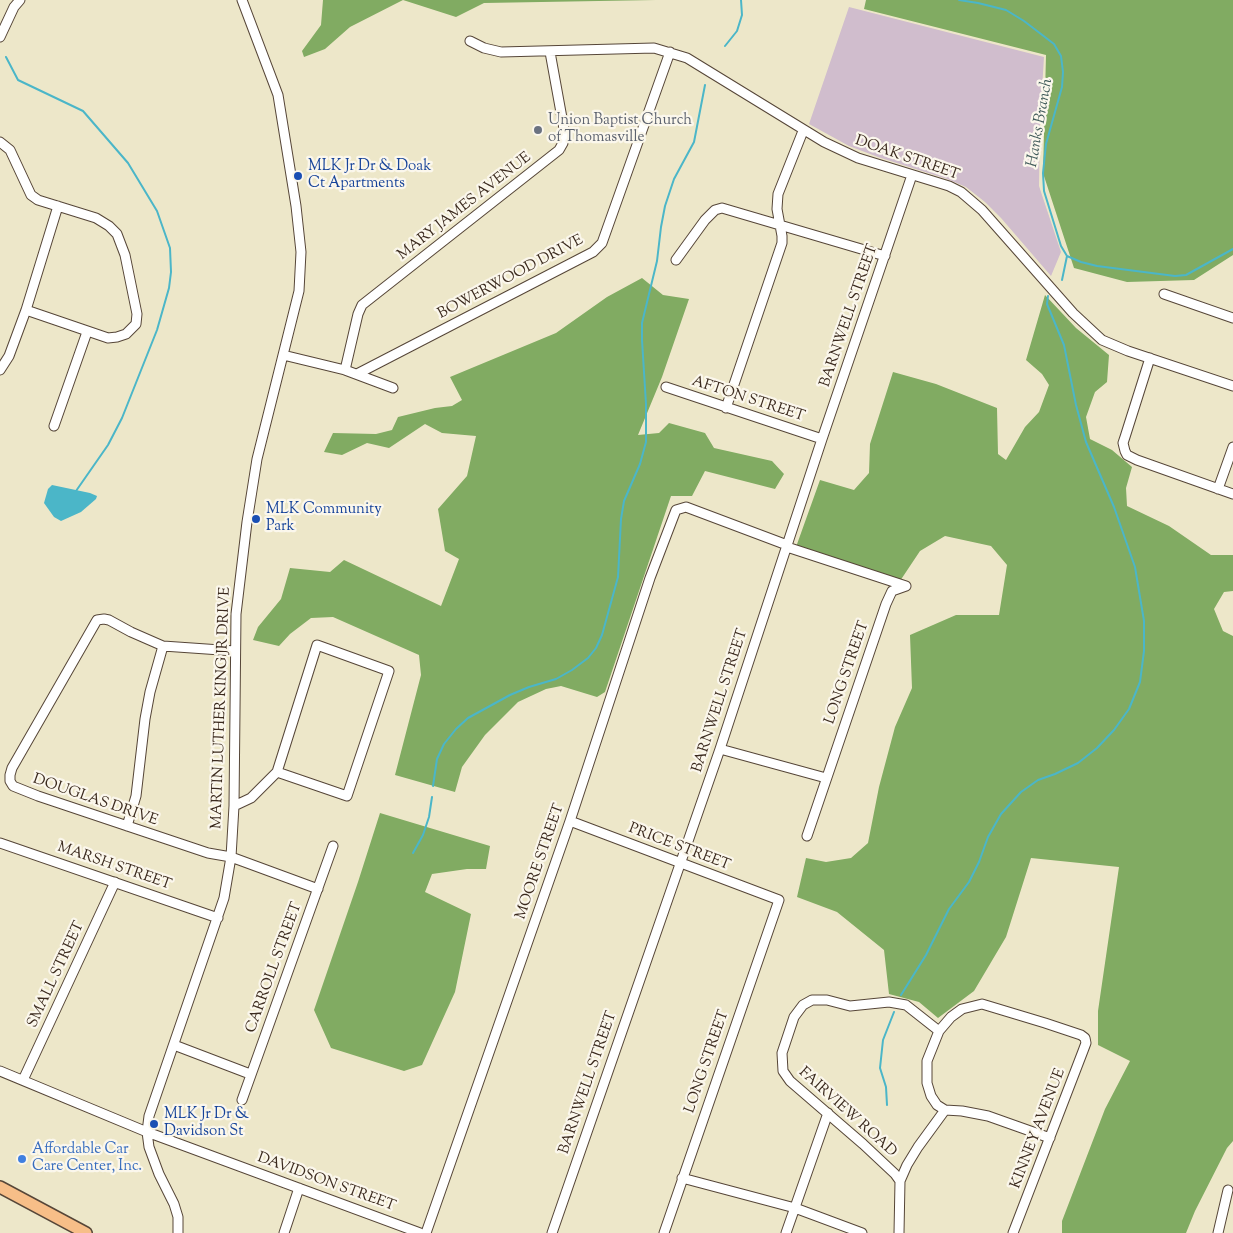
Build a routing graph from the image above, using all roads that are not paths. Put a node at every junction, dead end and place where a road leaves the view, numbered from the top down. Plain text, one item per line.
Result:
1 (20, 0) edge
2 (242, 0) edge
3 (0, 37) edge
4 (470, 41) dead end
5 (550, 52) junction
6 (670, 52) junction
7 (803, 131) junction
8 (0, 142) edge
9 (912, 175) junction
10 (58, 206) junction
11 (780, 224) junction
12 (885, 256) junction
13 (676, 260) dead end
14 (1164, 294) dead end
15 (26, 310) junction
16 (1233, 318) edge
17 (87, 332) junction
18 (283, 355) junction
19 (1150, 358) junction
20 (0, 370) edge
21 (345, 370) junction
22 (357, 374) junction
23 (1233, 386) edge
24 (666, 387) dead end
25 (393, 388) dead end
26 (726, 408) junction
27 (54, 426) dead end
28 (822, 439) junction
29 (1233, 447) edge
30 (1218, 489) junction
31 (1233, 494) edge
32 (787, 545) junction
33 (163, 646) junction
34 (235, 651) junction
35 (720, 749) junction
36 (277, 772) junction
37 (826, 778) junction
38 (234, 806) junction
39 (570, 820) junction
40 (126, 826) junction
41 (807, 836) dead end
42 (1, 845) edge
43 (333, 846) dead end
44 (231, 857) junction
45 (679, 864) junction
46 (115, 882) junction
47 (318, 889) junction
48 (778, 900) joint
49 (218, 918) junction
50 (939, 1031) junction
51 (174, 1045) junction
52 (0, 1071) edge
53 (250, 1074) junction
54 (23, 1080) junction
55 (242, 1100) dead end
56 (945, 1110) junction
57 (828, 1113) junction
58 (146, 1132) junction
59 (1050, 1138) junction
60 (682, 1178) junction
61 (900, 1182) junction
62 (0, 1187) edge
63 (299, 1188) junction
64 (1228, 1190) edge
65 (795, 1208) junction
66 (397, 1229) edge
67 (86, 1233) edge
68 (178, 1233) edge
69 (284, 1233) edge
70 (420, 1233) edge
71 (426, 1233) edge
72 (552, 1233) edge
73 (664, 1233) edge
74 (786, 1233) edge
75 (862, 1233) edge
76 (899, 1233) edge
77 (1013, 1233) edge
78 (1218, 1233) edge

1 - 3 street
2 - 18 street, MARTIN LUTHER KING JR DRIVE
4 - 5 street, DOAK STREET
5 - 6 street, DOAK STREET
5 - 21 street, MARY JAMES AVENUE
6 - 7 street, DOAK STREET
6 - 22 street, BOWERWOOD DRIVE
7 - 9 street, DOAK STREET
7 - 11 street
8 - 10 street
9 - 12 street, BARNWELL STREET
9 - 19 street, DOAK STREET
10 - 15 street
10 - 17 street
11 - 12 street
11 - 13 street
11 - 26 street
12 - 28 street, BARNWELL STREET
14 - 16 street
15 - 17 street
15 - 20 street
17 - 27 street
18 - 21 street
18 - 34 street, MARTIN LUTHER KING JR DRIVE
19 - 23 street, DOAK STREET
19 - 30 street
21 - 22 street
22 - 25 street
24 - 26 street, AFTON STREET
26 - 28 street, AFTON STREET
28 - 32 street, BARNWELL STREET
29 - 30 street
30 - 31 street
32 - 35 street, BARNWELL STREET
32 - 37 street, LONG STREET
32 - 39 street, MOORE STREET
33 - 34 street, DOUGLAS DRIVE
33 - 40 street
33 - 40 street, DOUGLAS DRIVE
34 - 38 street, MARTIN LUTHER KING JR DRIVE
35 - 37 street
35 - 45 street, BARNWELL STREET
36 - 36 street
36 - 38 street
37 - 41 street, LONG STREET
38 - 44 street, MARTIN LUTHER KING JR DRIVE
39 - 45 street, PRICE STREET
39 - 71 street, MOORE STREET
40 - 44 street, DOUGLAS DRIVE
42 - 46 street, MARSH STREET
43 - 47 street, CARROLL STREET
44 - 47 street, DOUGLAS DRIVE
44 - 49 street, MARTIN LUTHER KING JR DRIVE
45 - 48 street, PRICE STREET
45 - 72 street, BARNWELL STREET
46 - 49 street, MARSH STREET
46 - 54 street, SMALL STREET
47 - 53 street, CARROLL STREET
48 - 60 street, LONG STREET
49 - 51 street, MARTIN LUTHER KING JR DRIVE
50 - 56 street
50 - 57 street, FAIRVIEW ROAD
50 - 59 street, KINNEY AVENUE
51 - 53 street
51 - 58 street, MARTIN LUTHER KING JR DRIVE
52 - 54 street, DAVIDSON STREET
53 - 55 street, CARROLL STREET
54 - 58 street, DAVIDSON STREET
56 - 59 street
56 - 61 street
57 - 61 street, FAIRVIEW ROAD
57 - 65 street
58 - 63 street, DAVIDSON STREET
58 - 68 street, MARTIN LUTHER KING JR DRIVE
59 - 77 street, KINNEY AVENUE
60 - 65 street
60 - 73 street, LONG STREET
61 - 76 street
62 - 67 main road
63 - 66 street, DAVIDSON STREET
63 - 69 street
64 - 78 street
65 - 74 street
65 - 75 street
66 - 70 street, DAVIDSON STREET

